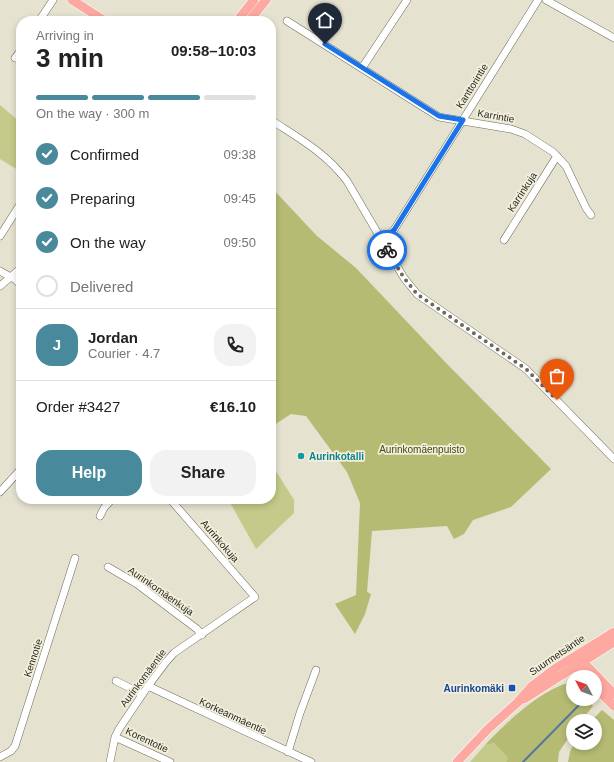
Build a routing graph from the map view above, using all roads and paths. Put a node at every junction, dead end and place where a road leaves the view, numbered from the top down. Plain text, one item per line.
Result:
1 (53, 0) edge
2 (72, 0) edge
3 (254, 0) edge
4 (266, 0) edge
5 (407, 0) edge
6 (538, 0) edge
7 (546, 0) edge
8 (556, 3) edge
9 (42, 16) edge
10 (97, 16) edge
11 (241, 16) edge
12 (253, 16) edge
13 (287, 21) dead end
14 (614, 38) edge
15 (362, 68) junction
16 (463, 120) junction
17 (276, 123) edge
18 (557, 156) junction
19 (16, 211) edge
20 (591, 215) dead end
21 (0, 236) edge
22 (382, 240) junction
23 (504, 240) dead end
24 (0, 271) edge
25 (16, 272) edge
26 (10, 277) junction
27 (16, 280) edge
28 (0, 286) edge
29 (614, 459) edge
30 (16, 474) edge
31 (0, 492) edge
32 (108, 504) edge
33 (174, 504) edge
34 (100, 516) dead end
35 (76, 558) dead end
36 (108, 567) dead end
37 (255, 597) joint
38 (614, 632) edge
39 (202, 635) junction
40 (614, 642) edge
41 (573, 656) junction
42 (580, 664) junction
43 (316, 670) dead end
44 (583, 670) edge
45 (116, 681) dead end
46 (148, 686) junction
47 (142, 694) junction
48 (602, 694) edge
49 (614, 694) edge
50 (517, 703) junction
51 (614, 706) edge
52 (115, 737) junction
53 (288, 752) junction
54 (0, 757) edge
55 (110, 762) edge
56 (170, 762) edge
57 (311, 762) edge
58 (457, 762) edge

1 - 9 street
2 - 10 main road
3 - 11 main road
4 - 12 main road
5 - 15 street
6 - 16 street, Kanttorintie
7 - 8 street
8 - 14 street
13 - 15 street, Karrintie
15 - 16 street, Karrintie
16 - 18 street, Karrintie
16 - 22 street, Kanttorintie
17 - 22 street
18 - 20 street, Karrintie
18 - 23 street, Karrinkuja
19 - 21 street
22 - 29 street
24 - 26 street
25 - 26 street
26 - 27 street
26 - 28 street
30 - 31 street
32 - 34 street
33 - 37 street, Aurinkokuja
35 - 54 street, Kennotie
36 - 39 street, Aurinkomäenkuja
37 - 39 street, Aurinkomäentie
38 - 41 main road, Suurmetsäntie
39 - 46 street, Aurinkomäentie
40 - 42 main road, Suurmetsäntie
41 - 42 main road
41 - 50 main road, Suurmetsäntie
42 - 44 main road
42 - 49 main road
42 - 50 main road, Suurmetsäntie
43 - 53 street
45 - 47 street
46 - 47 street, Aurinkomäentie
46 - 53 street, Korkeanmäentie
47 - 52 street, Aurinkomäentie
48 - 51 main road
50 - 58 main road, Suurmetsäntie
52 - 55 street, Aurinkomäentie
52 - 56 street, Korentotie
53 - 57 street, Korkeanmäentie

